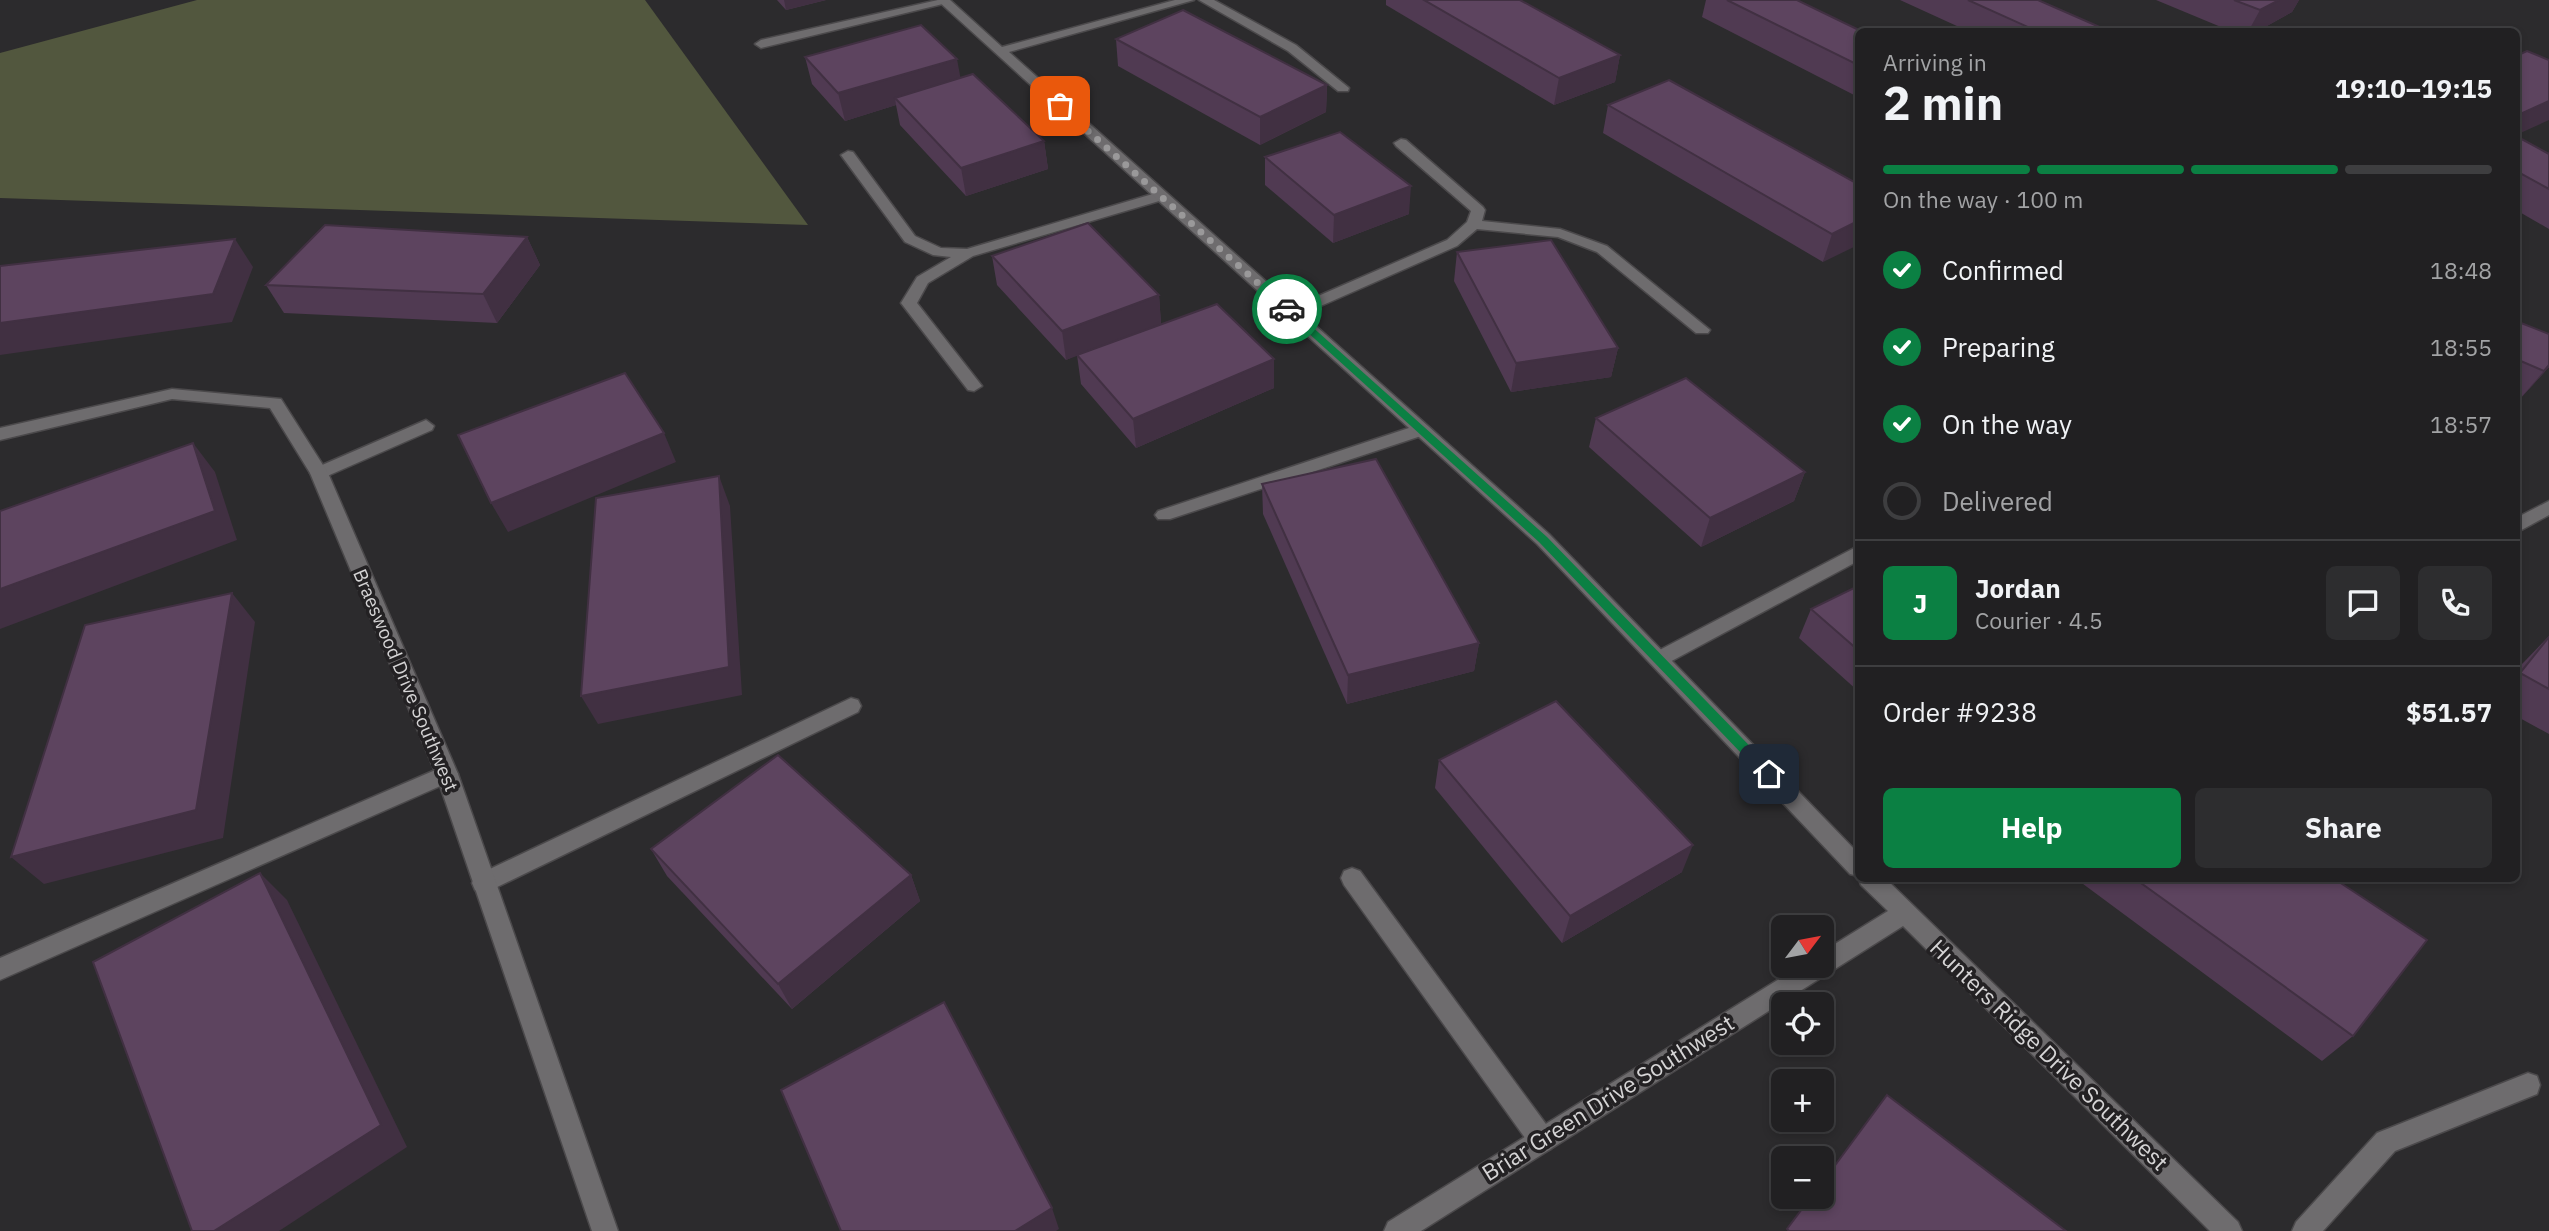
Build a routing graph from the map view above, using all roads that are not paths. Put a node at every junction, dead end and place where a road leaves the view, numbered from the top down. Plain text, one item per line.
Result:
1 (1188, 0) edge
2 (1205, 0) edge
3 (944, 1) edge
4 (761, 44) dead end
5 (1000, 51) junction
6 (1343, 88) dead end
7 (1401, 143) dead end
8 (848, 155) dead end
9 (1161, 196) junction
10 (1474, 224) junction
11 (968, 253) junction
12 (1292, 313) junction
13 (1702, 330) dead end
14 (974, 386) dead end
15 (426, 426) dead end
16 (1421, 430) junction
17 (0, 433) edge
18 (319, 473) junction
19 (2549, 507) edge
20 (1164, 515) dead end
21 (2520, 525) edge
22 (1855, 555) edge
23 (1659, 659) junction
24 (850, 706) dead end
25 (447, 774) junction
26 (1855, 864) edge
27 (1352, 878) dead end
28 (1873, 882) edge
29 (483, 883) junction
30 (1903, 914) junction
31 (1834, 958) edge
32 (0, 969) edge
33 (1802, 978) edge
34 (2528, 1085) dead end
35 (1542, 1140) junction
36 (605, 1231) edge
37 (1397, 1231) edge
38 (2229, 1231) edge
39 (2305, 1231) edge

1 - 5 street
2 - 6 street
3 - 4 street
3 - 5 street
5 - 9 street
7 - 10 lane
8 - 11 street
9 - 11 street
9 - 12 street
10 - 12 lane
10 - 13 street
11 - 14 street
12 - 16 street
15 - 18 street
16 - 20 street
16 - 23 street
17 - 18 street, Braeswood Drive Southwest
18 - 25 street, Braeswood Drive Southwest
19 - 21 street
22 - 23 street
23 - 26 street
24 - 29 street
25 - 29 street, Braeswood Drive Southwest
25 - 32 street
27 - 35 street
28 - 30 street, Hunters Ridge Drive Southwest
29 - 36 street, Braeswood Drive Southwest
30 - 31 street, Briar Green Drive Southwest
30 - 38 street, Hunters Ridge Drive Southwest
33 - 35 street, Briar Green Drive Southwest
34 - 39 street
35 - 37 street, Briar Green Drive Southwest

